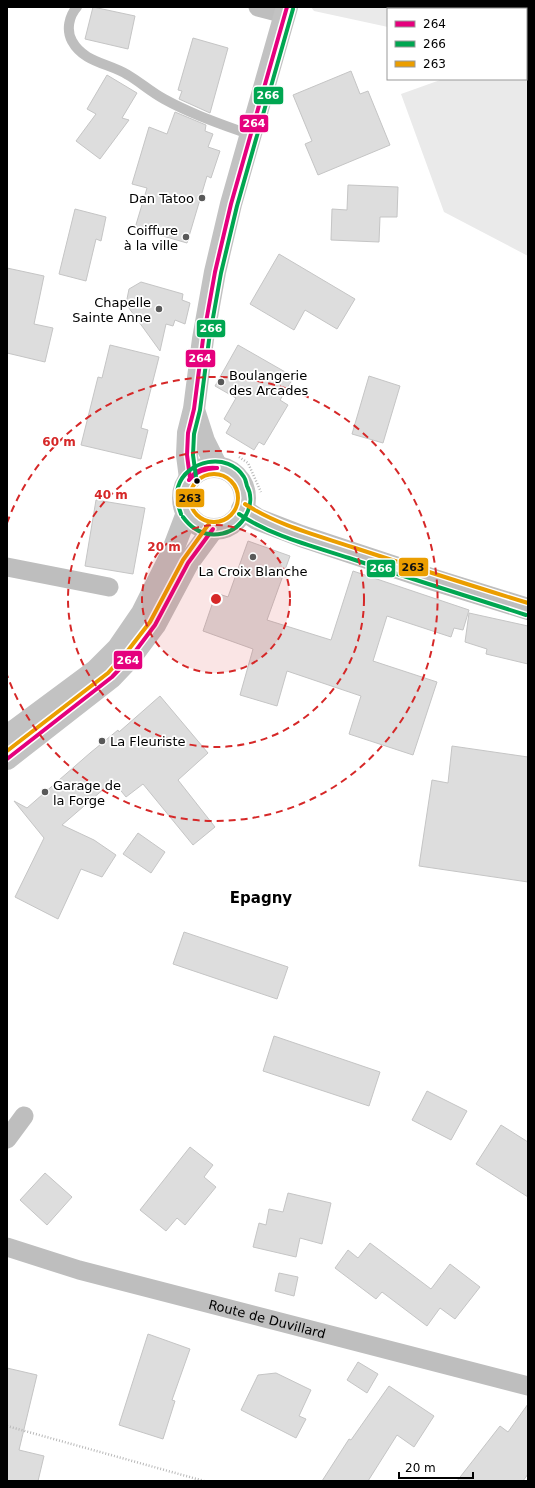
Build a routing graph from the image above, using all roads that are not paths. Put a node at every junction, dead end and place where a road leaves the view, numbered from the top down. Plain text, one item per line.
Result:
1 (76, 7) edge
2 (258, 7) edge
3 (286, 10) edge
4 (251, 135) junction
5 (194, 409) junction
6 (217, 468) junction
7 (190, 478) junction
8 (187, 513) junction
9 (250, 514) junction
10 (213, 529) junction
11 (7, 567) edge
12 (109, 587) dead end
13 (528, 608) edge
14 (7, 736) edge
15 (7, 759) edge
16 (24, 1116) dead end
17 (7, 1139) edge
18 (7, 1247) edge
19 (528, 1386) edge

1 - 4 lane
2 - 3 street
3 - 4 main road
4 - 5 main road
5 - 6 main road
5 - 7 main road
6 - 7 main road
6 - 9 main road
7 - 8 main road
8 - 10 main road
8 - 14 main road
9 - 10 main road
9 - 13 street
10 - 15 main road
11 - 12 street
16 - 17 street
18 - 19 street, Route de Duvillard

